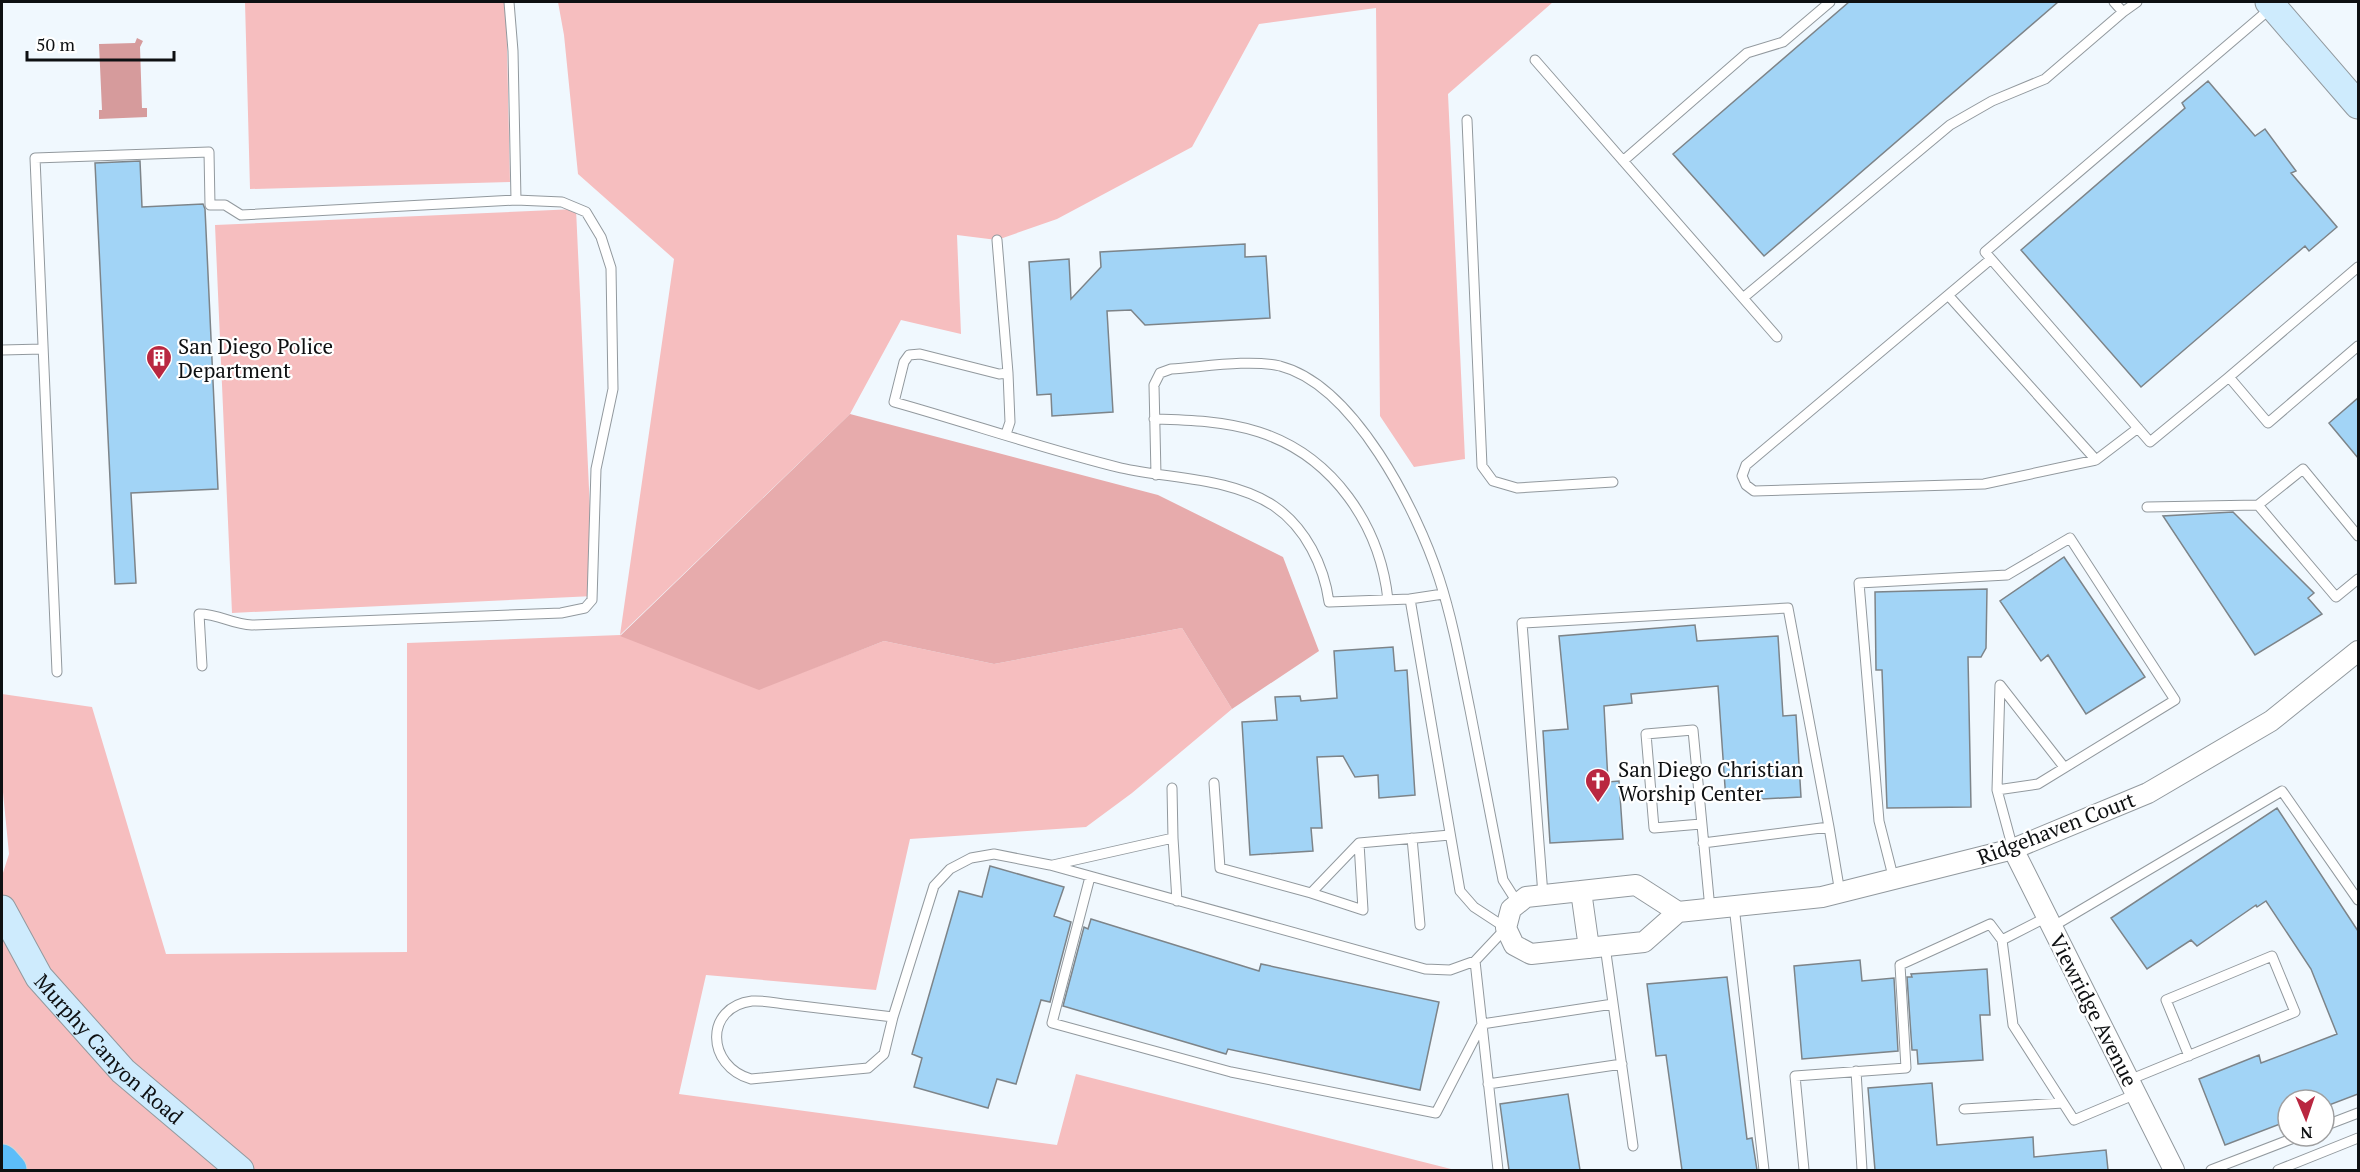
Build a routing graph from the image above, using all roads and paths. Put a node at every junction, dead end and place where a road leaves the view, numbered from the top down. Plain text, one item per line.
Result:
1 (509, 2) edge
2 (1830, 2) edge
3 (2114, 2) edge
4 (2137, 2) edge
5 (2271, 4) edge
6 (2123, 12) junction
7 (1535, 60) dead end
8 (2358, 105) edge
9 (1467, 120) dead end
10 (1623, 161) junction
11 (516, 200) junction
12 (998, 240) dead end
13 (1991, 259) junction
14 (2358, 267) edge
15 (1948, 295) junction
16 (1743, 298) junction
17 (1777, 337) dead end
18 (2358, 346) edge
19 (43, 349) junction
20 (2, 350) edge
21 (1008, 373) junction
22 (2229, 377) junction
23 (1154, 419) junction
24 (2138, 428) junction
25 (1006, 434) junction
26 (2096, 460) junction
27 (1156, 475) junction
28 (1613, 482) dead end
29 (2258, 506) junction
30 (2148, 507) dead end
31 (2358, 536) edge
32 (2358, 579) edge
33 (1443, 594) junction
34 (1410, 599) junction
35 (1388, 600) junction
36 (2358, 651) edge
37 (202, 666) dead end
38 (57, 672) dead end
39 (2064, 767) junction
40 (1214, 783) dead end
41 (1172, 788) dead end
42 (1997, 790) junction
43 (1701, 824) junction
44 (1829, 826) junction
45 (1450, 835) junction
46 (1173, 838) junction
47 (1412, 838) junction
48 (1359, 843) junction
49 (1703, 843) junction
50 (2013, 849) junction
51 (1050, 866) junction
52 (1090, 877) junction
53 (1894, 880) junction
54 (1581, 891) junction
55 (1311, 893) junction
56 (1840, 893) junction
57 (1542, 895) junction
58 (2358, 900) edge
59 (1177, 901) junction
60 (1517, 902) junction
61 (1734, 906) junction
62 (2, 909) edge
63 (1710, 909) junction
64 (1678, 912) junction
65 (2050, 922) junction
66 (1420, 925) dead end
67 (1506, 928) junction
68 (2002, 940) junction
69 (1597, 947) junction
70 (1476, 962) junction
71 (1614, 1004) junction
72 (893, 1017) junction
73 (1482, 1024) junction
74 (2189, 1056) junction
75 (1622, 1064) junction
76 (1856, 1071) junction
77 (1488, 1084) junction
78 (2132, 1087) junction
79 (2063, 1103) junction
80 (1964, 1109) dead end
81 (2358, 1113) edge
82 (2336, 1121) edge
83 (2358, 1138) edge
84 (2276, 1145) edge
85 (1633, 1146) dead end
86 (2, 1161) edge
87 (10, 1170) edge
88 (240, 1170) edge
89 (1498, 1170) edge
90 (1764, 1170) edge
91 (1804, 1170) edge
92 (1862, 1170) edge
93 (2174, 1170) edge
94 (2211, 1170) edge
95 (2278, 1170) edge

1 - 11 lane
2 - 10 lane
3 - 6 lane
4 - 6 lane
5 - 8 main road
5 - 13 lane
6 - 16 lane
7 - 10 lane
9 - 28 lane
10 - 16 lane
11 - 19 lane
11 - 37 lane
12 - 21 lane
13 - 15 lane
13 - 24 lane
14 - 22 lane
15 - 26 lane
15 - 26 lane
16 - 17 lane
18 - 22 lane
19 - 20 lane
19 - 38 lane
21 - 25 lane
21 - 25 lane
22 - 24 lane
23 - 27 lane
23 - 33 lane
23 - 35 lane
24 - 26 lane
25 - 27 lane
27 - 35 lane
29 - 30 lane
29 - 31 lane
29 - 32 lane
33 - 34 lane
33 - 60 lane
34 - 35 lane
34 - 45 lane
36 - 50 street, Ridgehaven Court
39 - 42 lane
39 - 42 lane
39 - 53 lane
40 - 55 lane
41 - 46 lane
42 - 50 lane
43 - 43 lane
43 - 49 lane
44 - 49 lane
44 - 56 lane
44 - 57 lane
45 - 47 lane
45 - 67 lane
46 - 51 lane
46 - 59 lane
47 - 48 lane
47 - 66 lane
48 - 55 lane
48 - 55 lane
49 - 63 lane
50 - 53 street, Ridgehaven Court
50 - 65 street, Viewridge Avenue
51 - 52 lane
51 - 72 lane
52 - 59 lane
52 - 73 lane
53 - 56 street, Ridgehaven Court
54 - 57 street
54 - 64 street
54 - 69 street
56 - 61 street, Ridgehaven Court
57 - 60 street
58 - 65 lane
59 - 70 lane
60 - 67 street
61 - 63 street, Ridgehaven Court
61 - 90 lane
62 - 88 main road, Murphy Canyon Road
63 - 64 street, Ridgehaven Court
64 - 69 street
65 - 68 lane
65 - 78 street, Viewridge Avenue
67 - 69 street
67 - 70 lane
68 - 76 lane
68 - 79 lane
69 - 71 lane
70 - 73 lane
71 - 73 lane
71 - 75 lane
72 - 72 lane
73 - 77 lane
74 - 74 lane
74 - 78 lane
75 - 77 lane
75 - 85 lane
76 - 91 lane
76 - 92 lane
77 - 89 lane
78 - 79 lane
78 - 93 street, Viewridge Avenue
79 - 80 lane
81 - 82 lane
83 - 95 lane
84 - 94 lane
86 - 87 highway

